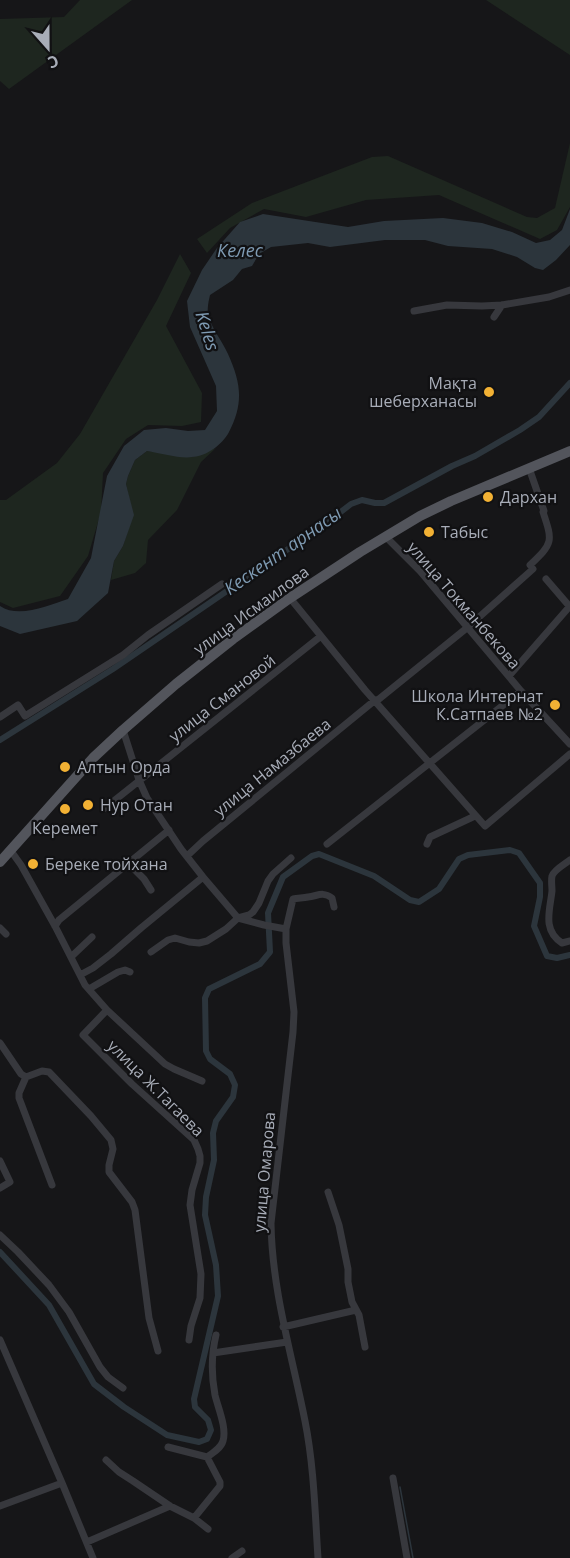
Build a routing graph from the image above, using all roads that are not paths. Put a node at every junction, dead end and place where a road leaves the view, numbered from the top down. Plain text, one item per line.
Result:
1 (570, 290) edge
2 (502, 305) junction
3 (414, 311) dead end
4 (494, 317) dead end
5 (570, 451) edge
6 (529, 468) junction
7 (386, 537) junction
8 (546, 579) dead end
9 (222, 584) dead end
10 (290, 598) junction
11 (570, 607) edge
12 (468, 627) junction
13 (321, 636) junction
14 (509, 676) junction
15 (521, 691) junction
16 (374, 701) junction
17 (0, 717) edge
18 (123, 730) junction
19 (570, 744) edge
20 (570, 753) edge
21 (429, 762) junction
22 (139, 780) junction
23 (105, 808) dead end
24 (475, 816) junction
25 (169, 830) junction
26 (327, 844) dead end
27 (427, 844) dead end
28 (11, 850) junction
29 (187, 856) junction
30 (291, 858) dead end
31 (570, 860) edge
32 (0, 862) edge
33 (128, 863) junction
34 (203, 877) junction
35 (151, 890) dead end
36 (334, 907) dead end
37 (238, 918) junction
38 (55, 926) junction
39 (0, 928) edge
40 (286, 929) junction
41 (6, 934) dead end
42 (92, 937) dead end
43 (570, 941) edge
44 (151, 952) dead end
45 (71, 957) junction
46 (130, 972) dead end
47 (80, 975) junction
48 (88, 988) junction
49 (107, 1010) junction
50 (0, 1043) edge
51 (26, 1077) junction
52 (202, 1081) dead end
53 (0, 1161) edge
54 (52, 1185) dead end
55 (0, 1188) edge
56 (328, 1192) dead end
57 (0, 1235) edge
58 (356, 1310) junction
59 (283, 1327) junction
60 (216, 1335) dead end
61 (0, 1340) edge
62 (189, 1340) dead end
63 (287, 1342) junction
64 (365, 1347) dead end
65 (158, 1351) dead end
66 (213, 1353) junction
67 (123, 1388) dead end
68 (168, 1447) dead end
69 (207, 1457) junction
70 (106, 1460) dead end
71 (393, 1478) dead end
72 (63, 1483) junction
73 (0, 1506) edge
74 (170, 1506) junction
75 (194, 1518) junction
76 (208, 1529) dead end
77 (87, 1542) junction
78 (242, 1551) dead end
79 (93, 1558) edge
80 (232, 1558) edge
81 (318, 1558) edge
82 (407, 1558) edge

1 - 2 street
2 - 3 street
2 - 4 street
5 - 6 main road, улица Исмаилова
6 - 7 main road, улица Исмаилова
6 - 12 street, улица Намазбаева
7 - 10 main road, улица Исмаилова
7 - 12 street, улица Токманбекова
8 - 11 street
9 - 17 street
10 - 13 street
10 - 18 main road, улица Исмаилова
11 - 14 street
12 - 14 street, улица Токманбекова
12 - 16 street, улица Намазбаева
13 - 16 street
13 - 22 street, улица Смановой
14 - 15 street, улица Токманбекова
15 - 19 street, улица Токманбекова
15 - 21 street
16 - 21 street
16 - 29 street, улица Намазбаева
18 - 22 street
18 - 28 main road, улица Исмаилова
20 - 24 street
21 - 24 street
21 - 26 street
22 - 23 street, улица Смановой
22 - 25 street
24 - 27 street
25 - 29 street
25 - 33 street
28 - 32 main road, улица Исмаилова
28 - 38 street, улица Ж.Тагаева
29 - 34 street
30 - 37 street
31 - 43 street
33 - 35 street
33 - 38 street
34 - 37 street
34 - 47 street
36 - 40 street, улица Омарова
37 - 40 street
37 - 44 street
38 - 45 street, улица Ж.Тагаева
39 - 41 street
40 - 59 street, улица Омарова
42 - 45 street
45 - 47 street, улица Ж.Тагаева
46 - 48 street
47 - 48 street, улица Ж.Тагаева
48 - 49 street, улица Ж.Тагаева
49 - 52 street, улица Ж.Тагаева
49 - 62 street, улица Ж.Тагаева
50 - 51 street
51 - 54 street
51 - 65 street
53 - 55 street
56 - 58 street
57 - 67 street
58 - 59 street
58 - 64 street
59 - 63 street, улица Омарова
60 - 66 street
61 - 72 street
63 - 66 street
63 - 81 street, улица Омарова
66 - 69 street
68 - 69 street
69 - 75 street
70 - 74 street
71 - 82 street
72 - 73 street
72 - 77 street
74 - 75 street
74 - 77 street
75 - 76 street
77 - 79 street
78 - 80 street

